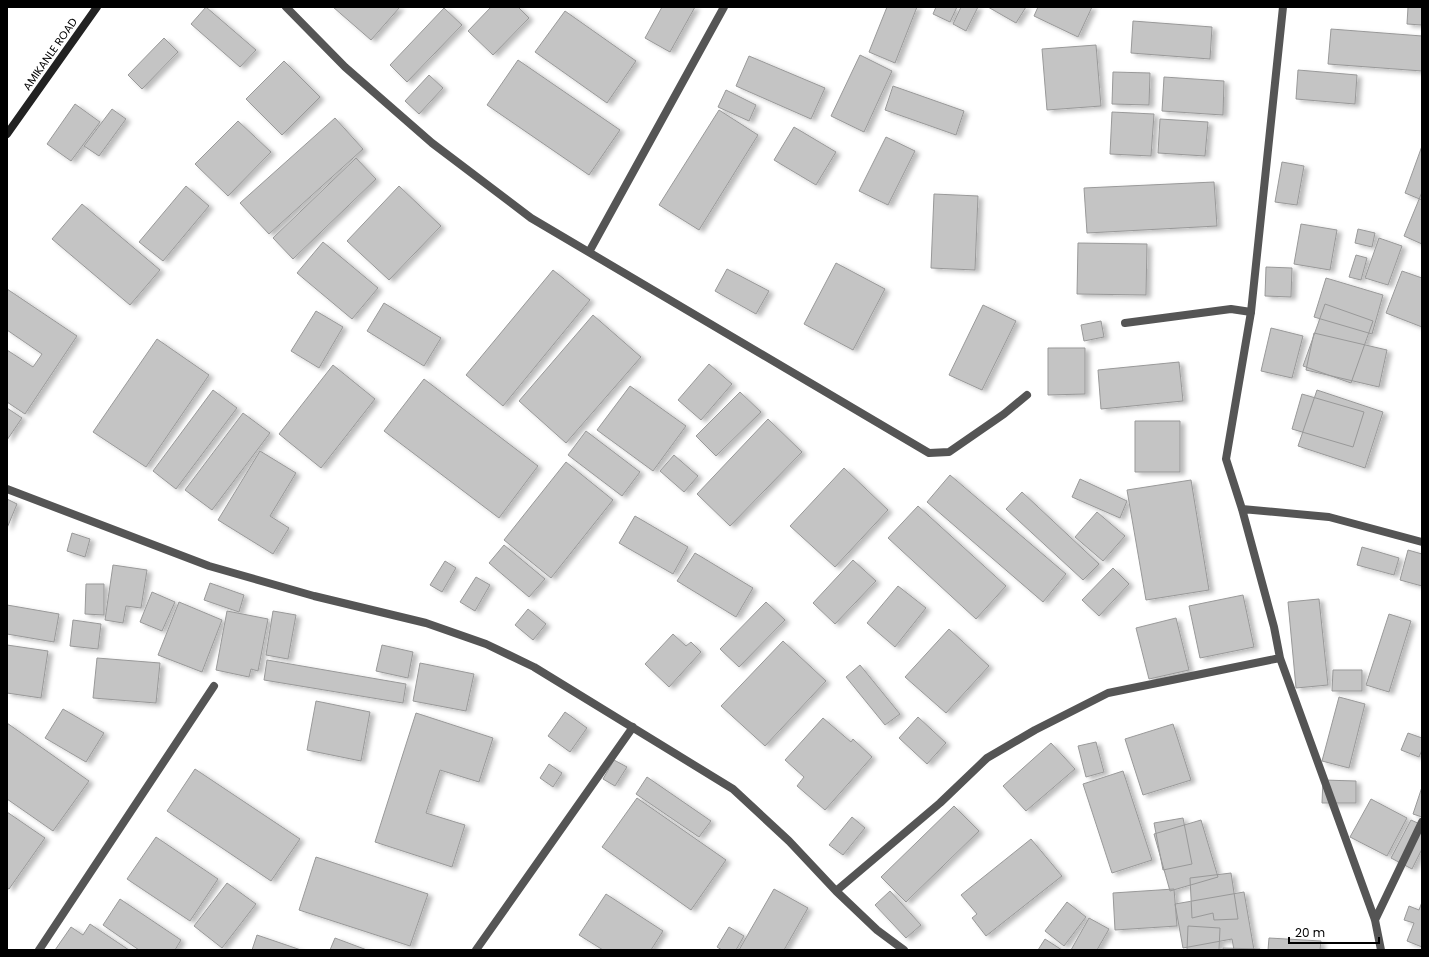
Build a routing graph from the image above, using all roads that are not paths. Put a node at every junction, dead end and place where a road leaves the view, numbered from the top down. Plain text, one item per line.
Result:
1 (97, 7) edge
2 (286, 7) edge
3 (724, 7) edge
4 (1283, 7) edge
5 (7, 134) edge
6 (589, 252) junction
7 (1251, 312) junction
8 (1125, 323) dead end
9 (1028, 395) dead end
10 (7, 489) edge
11 (1242, 509) junction
12 (1422, 542) edge
13 (1280, 658) junction
14 (214, 686) dead end
15 (633, 727) junction
16 (1422, 822) edge
17 (836, 891) junction
18 (1375, 920) junction
19 (39, 950) edge
20 (476, 950) edge
21 (904, 950) edge
22 (1381, 950) edge

1 - 5 street, AMIKANLE ROAD
2 - 6 street
3 - 6 street
4 - 7 street
6 - 9 street
7 - 8 street
7 - 11 street
10 - 15 street
11 - 12 street
11 - 13 street
13 - 17 street
13 - 18 street
14 - 19 street
15 - 17 street
15 - 20 street
16 - 18 street
17 - 21 street
18 - 22 street

